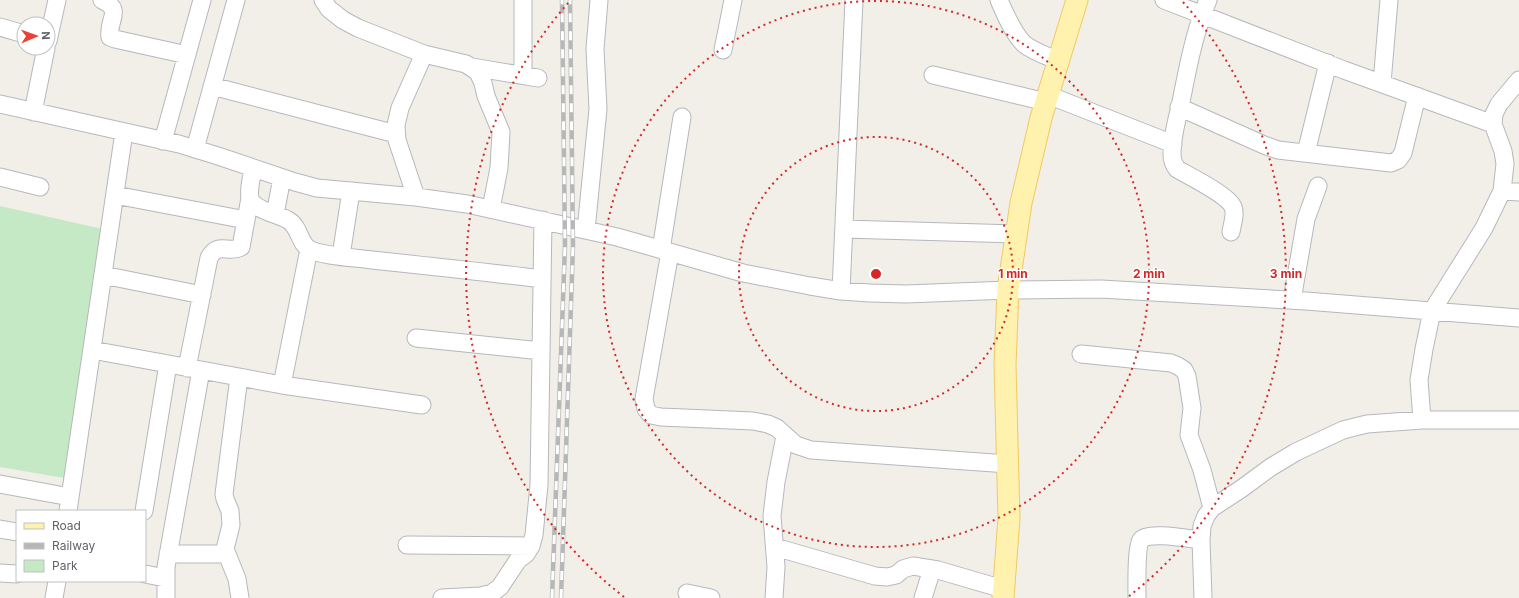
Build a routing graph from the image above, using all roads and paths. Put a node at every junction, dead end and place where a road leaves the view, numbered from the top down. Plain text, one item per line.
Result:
1 (57, 0) edge
2 (102, 0) edge
3 (202, 0) edge
4 (236, 0) edge
5 (322, 0) edge
6 (523, 0) edge
7 (599, 0) edge
8 (733, 0) edge
9 (854, 0) edge
10 (999, 0) edge
11 (1077, 0) edge
12 (1164, 0) edge
13 (1389, 0) edge
14 (116, 7) edge
15 (1205, 7) edge
16 (53, 16) edge
17 (0, 27) edge
18 (16, 32) edge
19 (723, 50) dead end
20 (424, 54) junction
21 (44, 56) edge
22 (187, 56) junction
23 (1059, 61) junction
24 (1328, 63) junction
25 (472, 67) junction
26 (933, 75) dead end
27 (1519, 80) edge
28 (1382, 83) junction
29 (212, 86) junction
30 (1417, 96) junction
31 (1047, 98) junction
32 (0, 104) edge
33 (1180, 107) junction
34 (33, 112) junction
35 (682, 117) dead end
36 (1493, 124) junction
37 (124, 132) junction
38 (396, 134) junction
39 (163, 141) junction
40 (1173, 144) junction
41 (195, 149) junction
42 (1306, 153) junction
43 (253, 168) junction
44 (0, 177) edge
45 (282, 178) junction
46 (1318, 186) dead end
47 (40, 187) dead end
48 (351, 191) junction
49 (1511, 191) edge
50 (115, 195) junction
51 (416, 197) junction
52 (250, 198) junction
53 (491, 209) junction
54 (275, 214) junction
55 (246, 220) junction
56 (543, 220) junction
57 (844, 229) junction
58 (586, 230) junction
59 (1231, 232) dead end
60 (1017, 234) junction
61 (309, 249) junction
62 (666, 251) junction
63 (341, 256) junction
64 (103, 275) junction
65 (542, 279) junction
66 (1008, 290) junction
67 (841, 291) junction
68 (202, 295) junction
69 (1292, 300) junction
70 (1432, 311) junction
71 (1519, 318) edge
72 (416, 338) dead end
73 (92, 350) junction
74 (541, 351) junction
75 (1081, 354) dead end
76 (168, 364) junction
77 (194, 369) junction
78 (239, 377) junction
79 (282, 385) junction
80 (422, 405) dead end
81 (1422, 420) junction
82 (1519, 420) edge
83 (785, 436) junction
84 (1008, 464) junction
85 (0, 484) edge
86 (69, 504) edge
87 (1212, 508) junction
88 (144, 510) edge
89 (0, 529) edge
90 (16, 532) edge
91 (1201, 540) junction
92 (407, 545) dead end
93 (531, 546) junction
94 (775, 547) junction
95 (168, 554) junction
96 (226, 554) junction
97 (932, 569) junction
98 (0, 573) edge
99 (16, 574) edge
100 (146, 574) edge
101 (165, 578) junction
102 (57, 582) edge
103 (687, 593) dead end
104 (1003, 594) edge
105 (54, 598) edge
106 (166, 598) edge
107 (240, 598) edge
108 (442, 598) edge
109 (711, 598) edge
110 (774, 598) edge
111 (923, 598) edge
112 (1137, 598) edge
113 (1203, 598) edge

1 - 16 street
2 - 14 street
3 - 22 street
4 - 29 street
5 - 20 street
6 - 25 street
7 - 58 street
8 - 19 street
9 - 57 street
10 - 23 street
11 - 23 main road
12 - 15 street
13 - 28 street
14 - 22 street
15 - 24 street
15 - 33 street
17 - 18 street
20 - 25 street
20 - 38 street
21 - 34 street
22 - 39 street
23 - 31 main road
24 - 28 street
24 - 42 street
25 - 53 street
26 - 31 street
27 - 36 street
28 - 30 street
29 - 38 street
29 - 41 street
30 - 36 street
30 - 42 street
31 - 40 street
31 - 60 main road
32 - 34 street
33 - 40 street
33 - 42 street
34 - 37 street
35 - 62 street
36 - 49 street
37 - 39 street
37 - 50 street
38 - 51 street
39 - 41 street
40 - 59 street
41 - 43 street
43 - 45 street
43 - 52 street
44 - 47 street
45 - 48 street
45 - 54 street
46 - 69 street
48 - 51 street
48 - 63 street
49 - 70 street
50 - 55 street
50 - 64 street
51 - 53 street
52 - 54 street
52 - 55 street
53 - 56 street
54 - 61 street
55 - 68 street
56 - 58 street
56 - 65 street
57 - 60 street
57 - 67 street
58 - 62 street
60 - 66 main road
61 - 63 street
61 - 79 street
62 - 67 street
62 - 83 street
63 - 65 street
64 - 68 street
64 - 73 street
65 - 74 street
66 - 67 street
66 - 69 street
66 - 84 main road
68 - 77 street
69 - 70 street
70 - 71 street
70 - 81 street
72 - 74 street
73 - 76 street
73 - 86 street
74 - 93 street
75 - 87 street
76 - 77 street
76 - 88 street
77 - 78 street
77 - 95 street
78 - 79 street
78 - 96 street
79 - 80 street
81 - 82 street
81 - 87 street
83 - 84 street
83 - 94 street
84 - 104 main road
85 - 86 street
87 - 91 street
89 - 90 street
91 - 112 street
91 - 113 street
92 - 93 street
93 - 108 street
94 - 97 street
94 - 110 street
95 - 96 street
95 - 101 street
96 - 107 street
97 - 104 street
97 - 111 street
98 - 99 street
100 - 101 street
101 - 106 street
102 - 105 street
103 - 109 street

